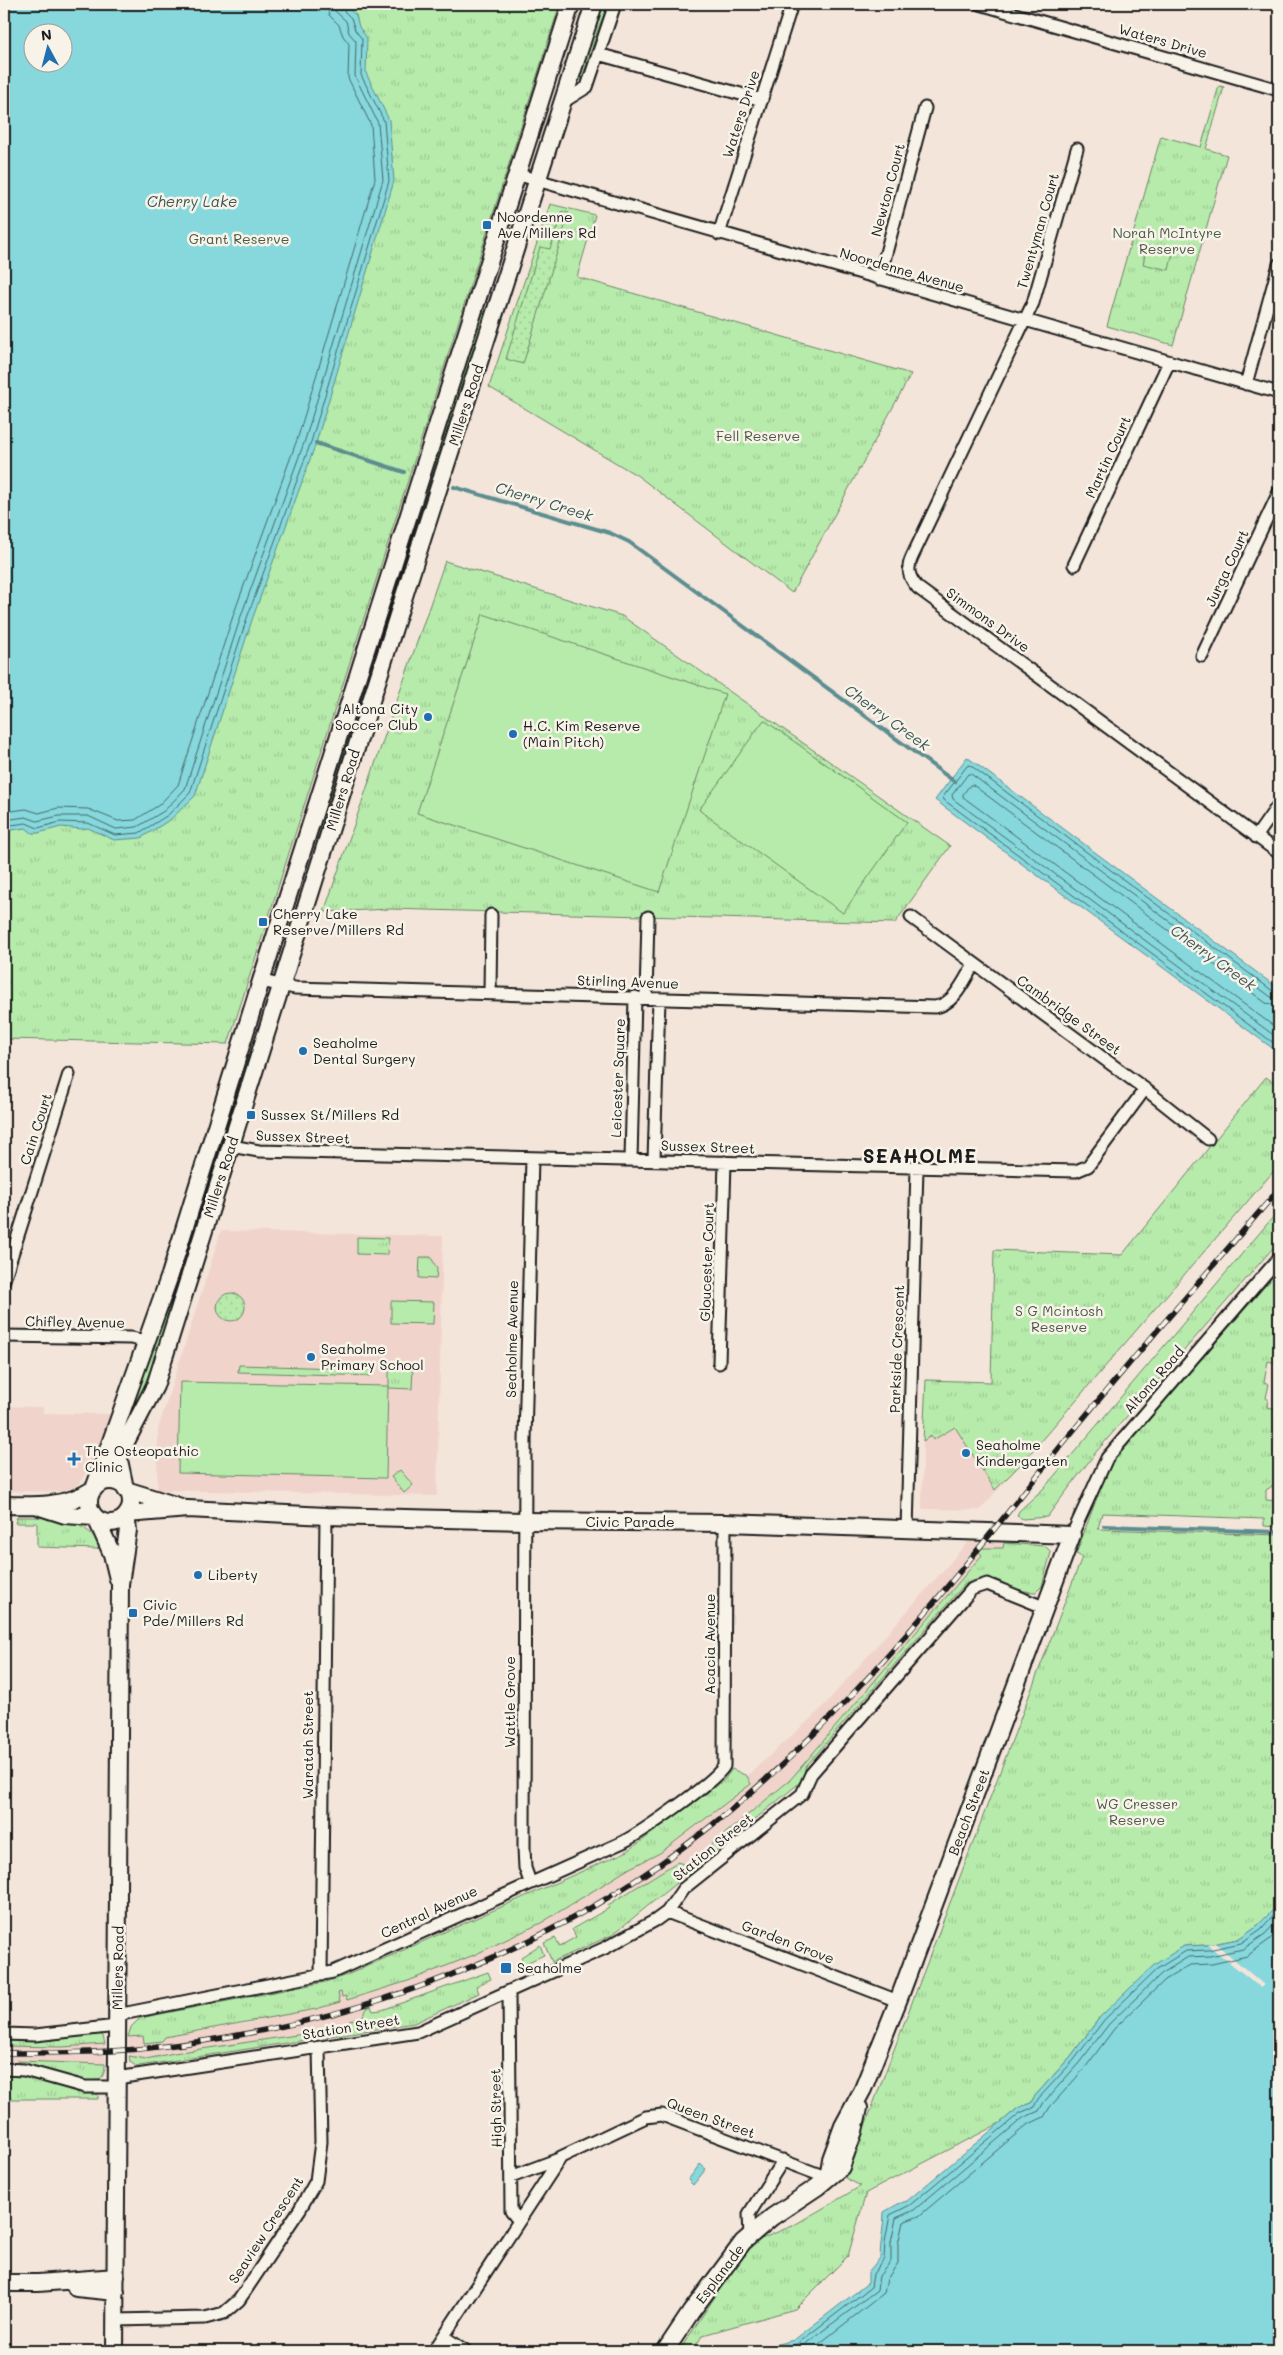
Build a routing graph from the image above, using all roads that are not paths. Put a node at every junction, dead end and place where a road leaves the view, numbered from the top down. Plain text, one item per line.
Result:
1 (571, 4) edge
2 (594, 4) edge
3 (615, 4) edge
4 (792, 4) edge
5 (980, 4) edge
6 (598, 54) junction
7 (1279, 90) edge
8 (762, 100) junction
9 (563, 102) junction
10 (926, 108) dead end
11 (1077, 149) dead end
12 (516, 174) junction
13 (538, 181) junction
14 (719, 234) junction
15 (1279, 264) edge
16 (879, 279) junction
17 (1025, 320) junction
18 (1169, 362) junction
19 (1246, 384) junction
20 (1279, 393) edge
21 (1279, 492) edge
22 (1074, 565) dead end
23 (1202, 656) dead end
24 (1279, 804) edge
25 (1256, 836) junction
26 (1279, 853) edge
27 (491, 915) dead end
28 (648, 917) dead end
29 (911, 917) dead end
30 (974, 964) junction
31 (260, 981) junction
32 (282, 986) junction
33 (490, 993) junction
34 (641, 998) junction
35 (659, 999) junction
36 (69, 1074) dead end
37 (1145, 1089) junction
38 (1208, 1139) dead end
39 (231, 1146) junction
40 (532, 1158) junction
41 (631, 1160) junction
42 (654, 1160) junction
43 (725, 1162) junction
44 (917, 1168) junction
45 (1279, 1258) edge
46 (4, 1280) edge
47 (4, 1336) edge
48 (146, 1340) junction
49 (719, 1363) dead end
50 (93, 1489) junction
51 (126, 1489) junction
52 (4, 1505) edge
53 (35, 1506) junction
54 (188, 1509) junction
55 (126, 1515) junction
56 (326, 1516) junction
57 (95, 1517) junction
58 (525, 1521) junction
59 (725, 1523) junction
60 (907, 1530) junction
61 (1072, 1535) junction
62 (120, 1584) junction
63 (1046, 1608) junction
64 (724, 1766) joint
65 (530, 1882) junction
66 (667, 1912) junction
67 (321, 1975) junction
68 (509, 1992) junction
69 (898, 2001) junction
70 (117, 2020) junction
71 (4, 2034) edge
72 (319, 2048) junction
73 (4, 2069) edge
74 (117, 2082) junction
75 (560, 2159) junction
76 (783, 2160) junction
77 (511, 2177) junction
78 (828, 2178) junction
79 (519, 2221) junction
80 (749, 2232) junction
81 (4, 2283) edge
82 (116, 2284) junction
83 (116, 2320) junction
84 (444, 2337) junction
85 (115, 2351) edge
86 (434, 2351) edge
87 (466, 2351) edge
88 (665, 2351) edge

1 - 12 main road, Millers Road
2 - 9 main road, Millers Road
3 - 6 street
4 - 8 street, Waters Drive
5 - 7 street, Waters Drive
6 - 8 street
6 - 9 street
8 - 14 street, Waters Drive
9 - 13 main road, Millers Road
10 - 16 street, Newton Court
11 - 17 street, Twentyman Court
12 - 13 street, Noordenne Avenue
12 - 31 main road, Millers Road
13 - 14 street, Noordenne Avenue
13 - 32 main road, Millers Road
14 - 16 street, Noordenne Avenue
15 - 19 street
16 - 17 street, Noordenne Avenue
17 - 18 street, Noordenne Avenue
17 - 25 street, Simmons Drive
18 - 19 street, Noordenne Avenue
18 - 22 street, Martin Court
19 - 20 street, Noordenne Avenue
21 - 23 street, Jurga Court
24 - 25 street
25 - 26 street, Simmons Drive
27 - 33 street
28 - 34 street, Leicester Square
29 - 30 street, Cambridge Street
30 - 35 street, Stirling Avenue
30 - 37 street, Cambridge Street
31 - 32 street, Stirling Avenue
31 - 48 main road, Millers Road
32 - 33 street, Stirling Avenue
32 - 39 main road, Millers Road
33 - 34 street, Stirling Avenue
34 - 35 street, Stirling Avenue
34 - 41 street, Leicester Square
35 - 42 street
36 - 46 street, Cain Court
37 - 38 street, Cambridge Street
37 - 44 street, Sussex Street
39 - 40 street, Sussex Street
39 - 51 main road, Millers Road
40 - 41 street, Sussex Street
40 - 58 street, Seaholme Avenue
41 - 42 street, Sussex Street
42 - 43 street, Sussex Street
43 - 44 street, Sussex Street
43 - 49 street, Gloucester Court
44 - 60 street, Parkside Crescent
45 - 61 street, Altona Road
47 - 48 street, Chifley Avenue
48 - 50 main road, Millers Road
50 - 51 main road
50 - 53 main road
50 - 57 main road
51 - 54 main road, Civic Parade
51 - 55 main road
52 - 53 main road
53 - 57 main road
54 - 55 main road, Civic Parade
54 - 56 main road, Civic Parade
55 - 57 main road
55 - 62 main road, Millers Road
56 - 58 main road, Civic Parade
56 - 67 street, Waratah Street
57 - 62 main road, Millers Road
58 - 59 main road, Civic Parade
58 - 65 street, Wattle Grove
59 - 60 main road, Civic Parade
59 - 64 street, Acacia Avenue
60 - 61 main road, Civic Parade
61 - 63 main road, Beach Street
62 - 70 main road, Millers Road
63 - 66 street, Station Street
63 - 69 main road, Beach Street
64 - 65 street, Central Avenue
65 - 67 street, Central Avenue
66 - 68 street, Station Street
66 - 69 street, Garden Grove
67 - 70 street, Central Avenue
68 - 72 street, Station Street
68 - 77 street, High Street
69 - 78 main road, Beach Street
70 - 71 street, Central Avenue
70 - 74 main road, Millers Road
72 - 74 street, Station Street
72 - 83 street, Seaview Crescent
73 - 74 street, Station Street
74 - 82 main road, Millers Road
75 - 76 street, Queen Street
75 - 77 street, Queen Street
75 - 79 street, Queen Street
76 - 78 street, Queen Street
76 - 80 street, Esplanade
77 - 79 street, High Street
78 - 80 main road, Esplanade
79 - 84 street, Queen Street
80 - 88 main road, Esplanade
81 - 82 main road
82 - 83 main road, Millers Road
83 - 85 main road, Millers Road
84 - 86 street, Queen Street
84 - 87 street

